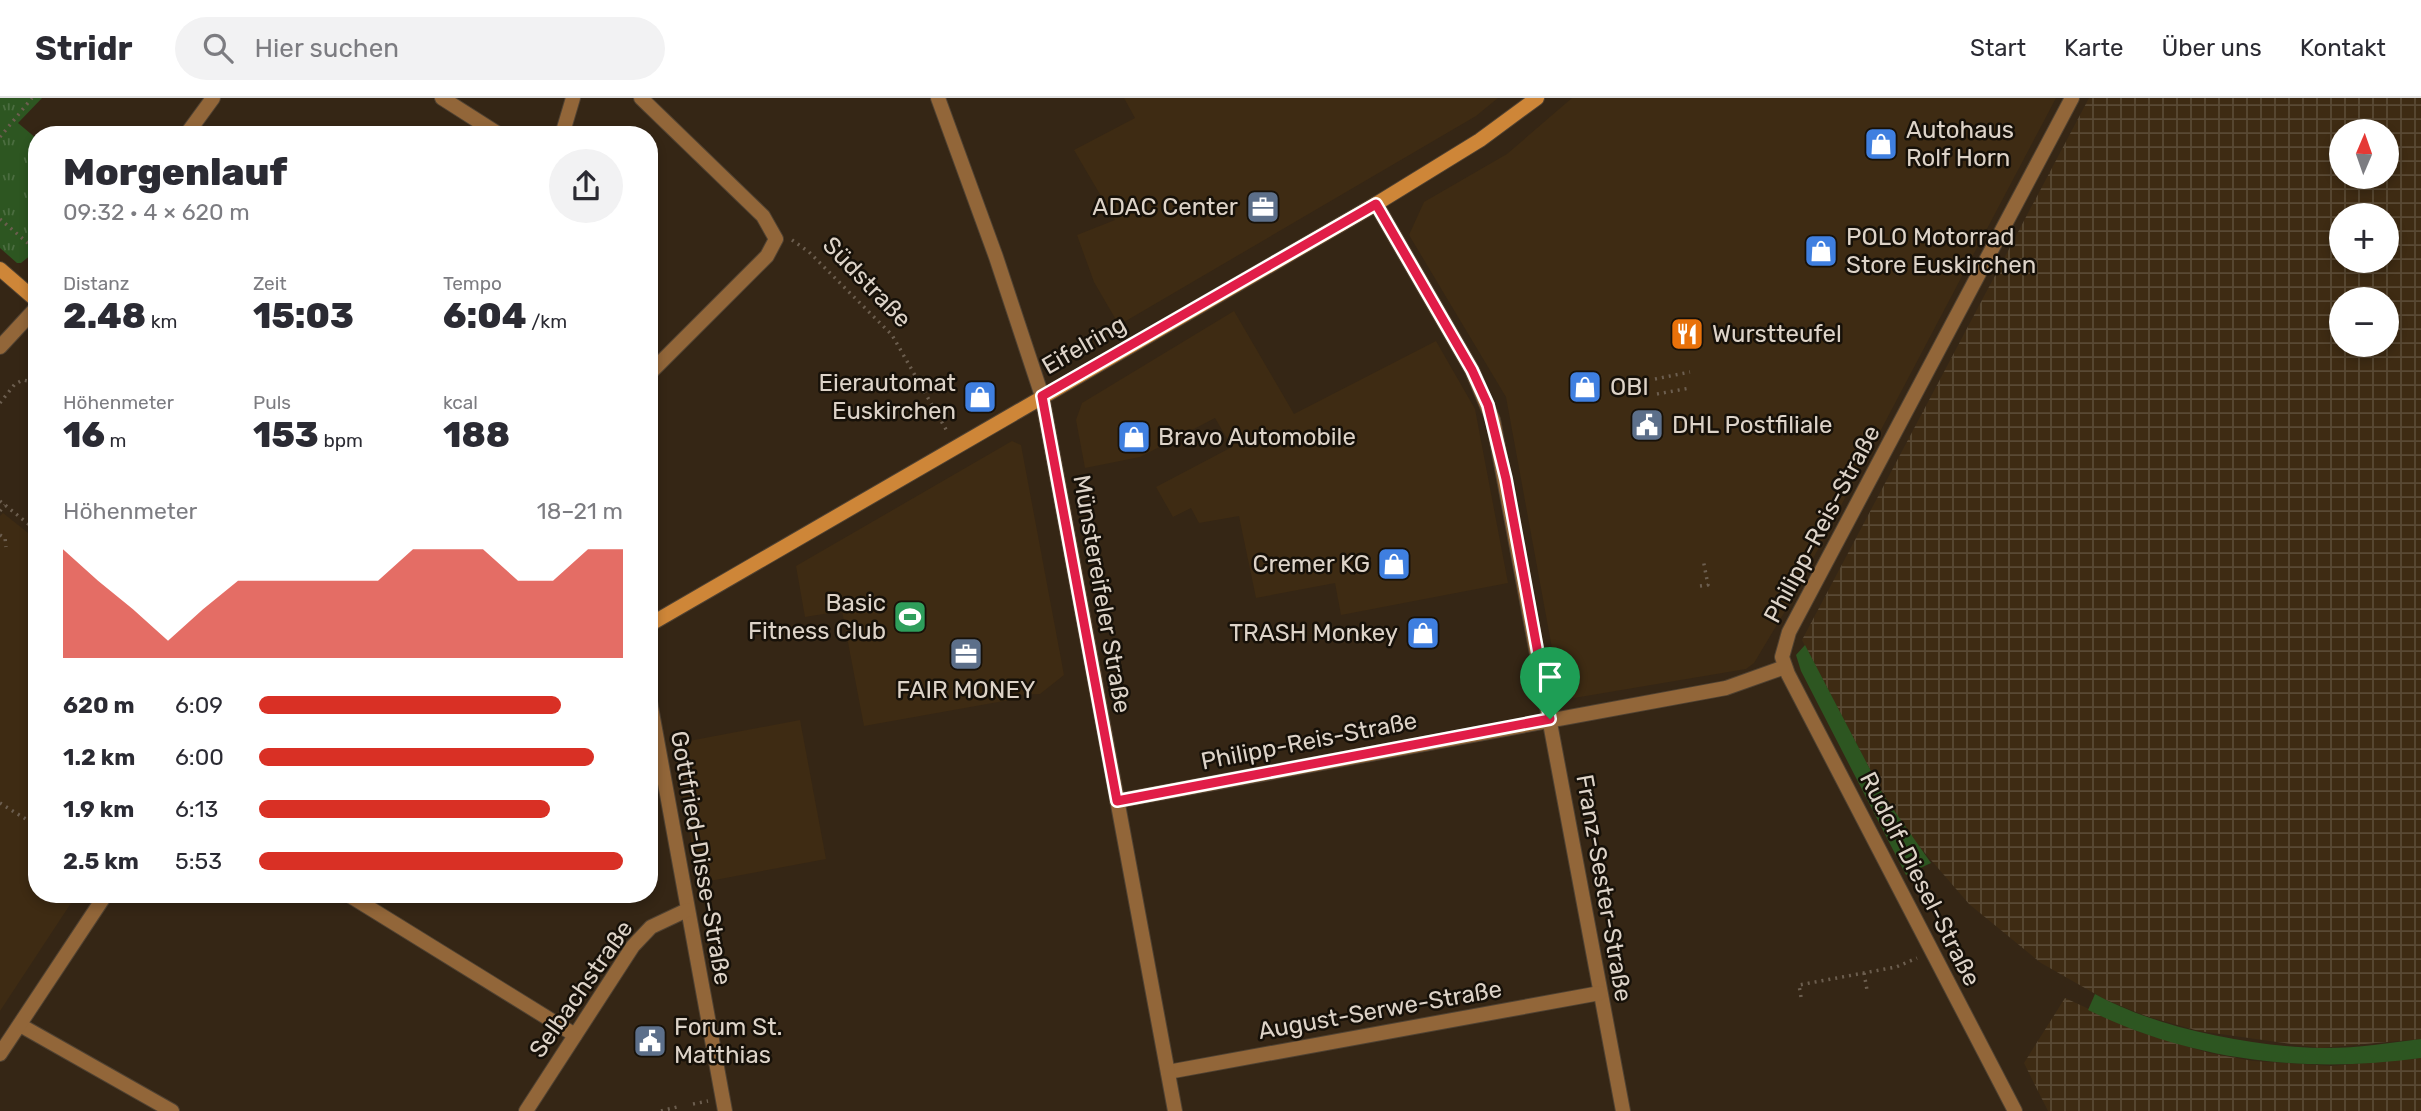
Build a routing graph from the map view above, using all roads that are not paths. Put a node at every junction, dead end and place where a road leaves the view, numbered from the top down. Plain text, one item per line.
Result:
1 (213, 98) edge
2 (442, 98) edge
3 (573, 98) edge
4 (641, 98) edge
5 (938, 98) edge
6 (1537, 98) edge
7 (2072, 98) edge
8 (193, 126) edge
9 (486, 126) edge
10 (565, 126) edge
11 (1376, 204) junction
12 (0, 270) edge
13 (28, 296) edge
14 (28, 314) edge
15 (0, 347) edge
16 (658, 365) edge
17 (1042, 396) junction
18 (658, 620) edge
19 (1785, 667) junction
20 (1550, 719) junction
21 (658, 747) edge
22 (1117, 801) junction
23 (100, 903) edge
24 (362, 903) edge
25 (687, 910) junction
26 (1600, 993) junction
27 (20, 1025) junction
28 (575, 1035) junction
29 (0, 1054) edge
30 (1168, 1072) junction
31 (172, 1111) edge
32 (526, 1111) edge
33 (725, 1111) edge
34 (1175, 1111) edge
35 (1623, 1111) edge
36 (2015, 1111) edge

1 - 8 street
2 - 9 street
3 - 10 street
4 - 16 street
5 - 17 street, Münstereifeler Straße
6 - 11 main road, Eifelring
7 - 19 street, Philipp-Reis-Straße
11 - 17 main road, Eifelring
11 - 20 street, Franz-Sester-Straße
12 - 13 main road
14 - 15 street
17 - 18 main road, Eifelring
17 - 22 street, Münstereifeler Straße
19 - 20 street, Philipp-Reis-Straße
19 - 36 street, Rudolf-Diesel-Straße
20 - 22 street, Philipp-Reis-Straße
20 - 26 street, Franz-Sester-Straße
21 - 25 street, Gottfried-Disse-Straße
22 - 30 street, Münstereifeler Straße
23 - 27 street
24 - 28 street
25 - 28 street, Selbachstraße
25 - 33 street, Gottfried-Disse-Straße
26 - 30 street, August-Serwe-Straße
26 - 35 street, Franz-Sester-Straße
27 - 29 street
27 - 31 street
28 - 32 street, Selbachstraße
30 - 34 street, Münstereifeler Straße

